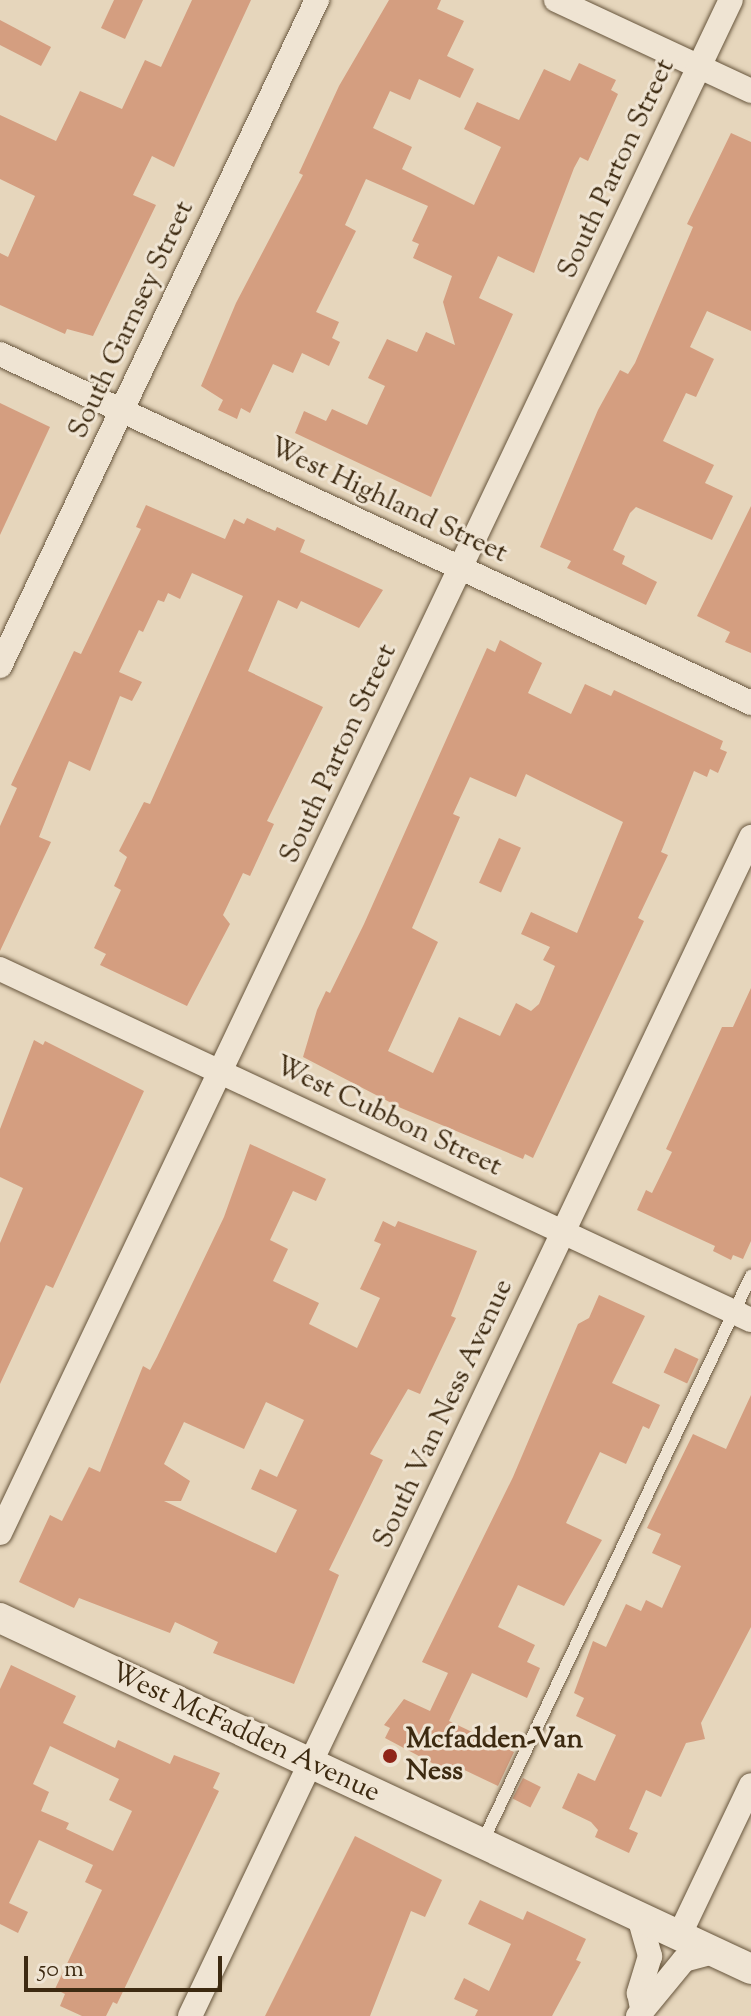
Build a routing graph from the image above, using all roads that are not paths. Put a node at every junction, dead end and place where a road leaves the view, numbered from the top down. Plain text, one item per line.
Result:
1 (317, 0) edge
2 (556, 0) edge
3 (731, 0) edge
4 (699, 67) junction
5 (751, 91) edge
6 (0, 354) edge
7 (122, 410) junction
8 (460, 568) junction
9 (0, 666) edge
10 (751, 703) edge
11 (751, 837) edge
12 (0, 969) edge
13 (220, 1072) junction
14 (563, 1232) junction
15 (751, 1276) edge
16 (742, 1316) edge
17 (0, 1533) edge
18 (0, 1618) edge
19 (310, 1763) junction
20 (751, 1785) edge
21 (482, 1843) junction
22 (639, 1917) junction
23 (679, 1936) junction
24 (713, 1952) junction
25 (751, 1969) edge
26 (640, 2012) edge
27 (190, 2016) edge

1 - 7 street, South Garnsey Street
2 - 4 street
3 - 4 street, South Parton Street
4 - 5 street
4 - 8 street, South Parton Street
6 - 7 street, West Highland Street
7 - 8 street, West Highland Street
7 - 9 street, South Garnsey Street
8 - 10 street, West Highland Street
8 - 13 street, South Parton Street
11 - 14 street, South Van Ness Avenue
12 - 13 street, West Cubbon Street
13 - 14 street, West Cubbon Street
13 - 17 street, South Parton Street
14 - 16 street, West Cubbon Street
14 - 19 street, South Van Ness Avenue
15 - 16 lane
16 - 21 lane
18 - 19 street, West McFadden Avenue
19 - 21 street, West McFadden Avenue
19 - 27 street, South Van Ness Avenue
20 - 23 street
21 - 22 street, West McFadden Avenue
22 - 23 street, West McFadden Avenue
22 - 26 street
23 - 24 street, West McFadden Avenue
24 - 25 street, West McFadden Avenue
24 - 26 street

